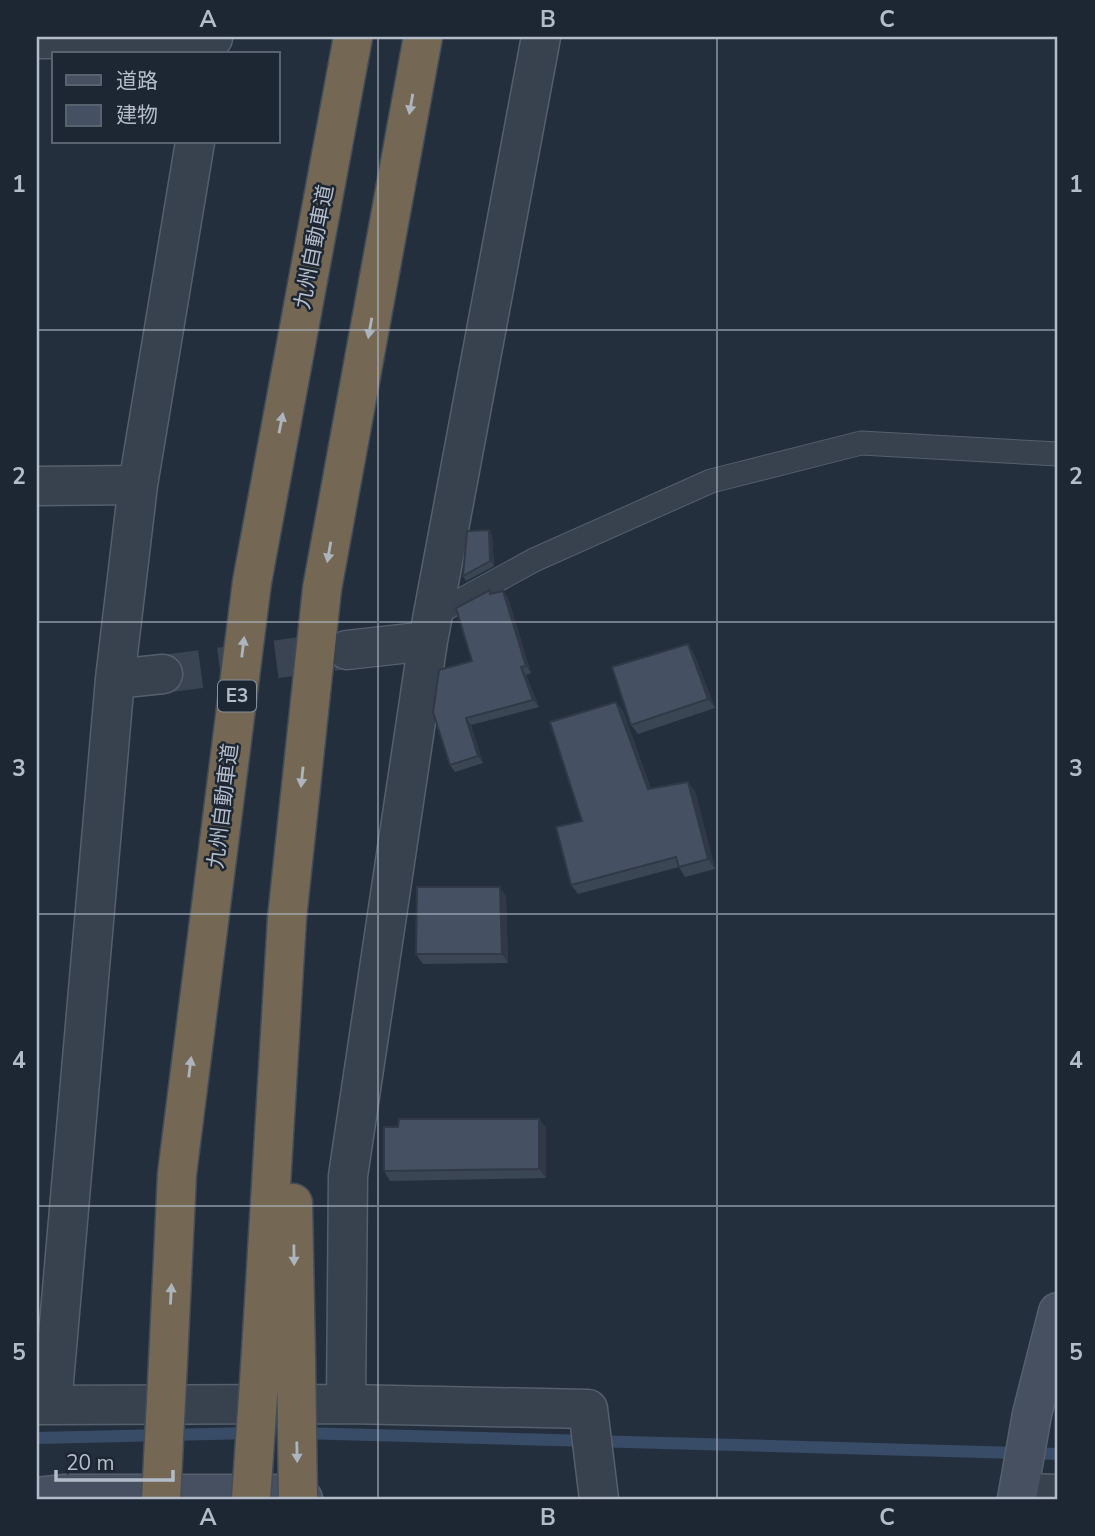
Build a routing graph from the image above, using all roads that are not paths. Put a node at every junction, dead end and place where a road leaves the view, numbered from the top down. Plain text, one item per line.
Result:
1 (213, 37) edge
2 (353, 37) edge
3 (423, 37) edge
4 (541, 37) edge
5 (37, 39) edge
6 (195, 144) edge
7 (1058, 454) edge
8 (138, 485) junction
9 (37, 486) edge
10 (430, 628) junction
11 (347, 650) tunnel mouth
12 (163, 674) tunnel mouth
13 (115, 679) junction
14 (1058, 1312) edge
15 (278, 1356) junction
16 (44, 1405) edge
17 (346, 1405) junction
18 (1058, 1494) edge
19 (1018, 1496) edge
20 (37, 1497) edge
21 (161, 1499) edge
22 (251, 1499) edge
23 (301, 1499) edge
24 (599, 1499) edge

1 - 5 street
21 -> 2 highway, 九州自動車道 / E3, bridge
3 -> 15 highway
4 - 10 street
6 - 8 street
7 - 10 lane
8 - 9 street
8 - 13 street
10 - 11 street
10 - 17 street
12 - 13 street
13 - 16 street
14 - 19 main road
15 - 22 highway, bridge
15 -> 23 highway, bridge
16 - 17 street
17 - 24 street
18 - 19 street
20 - 23 main road

